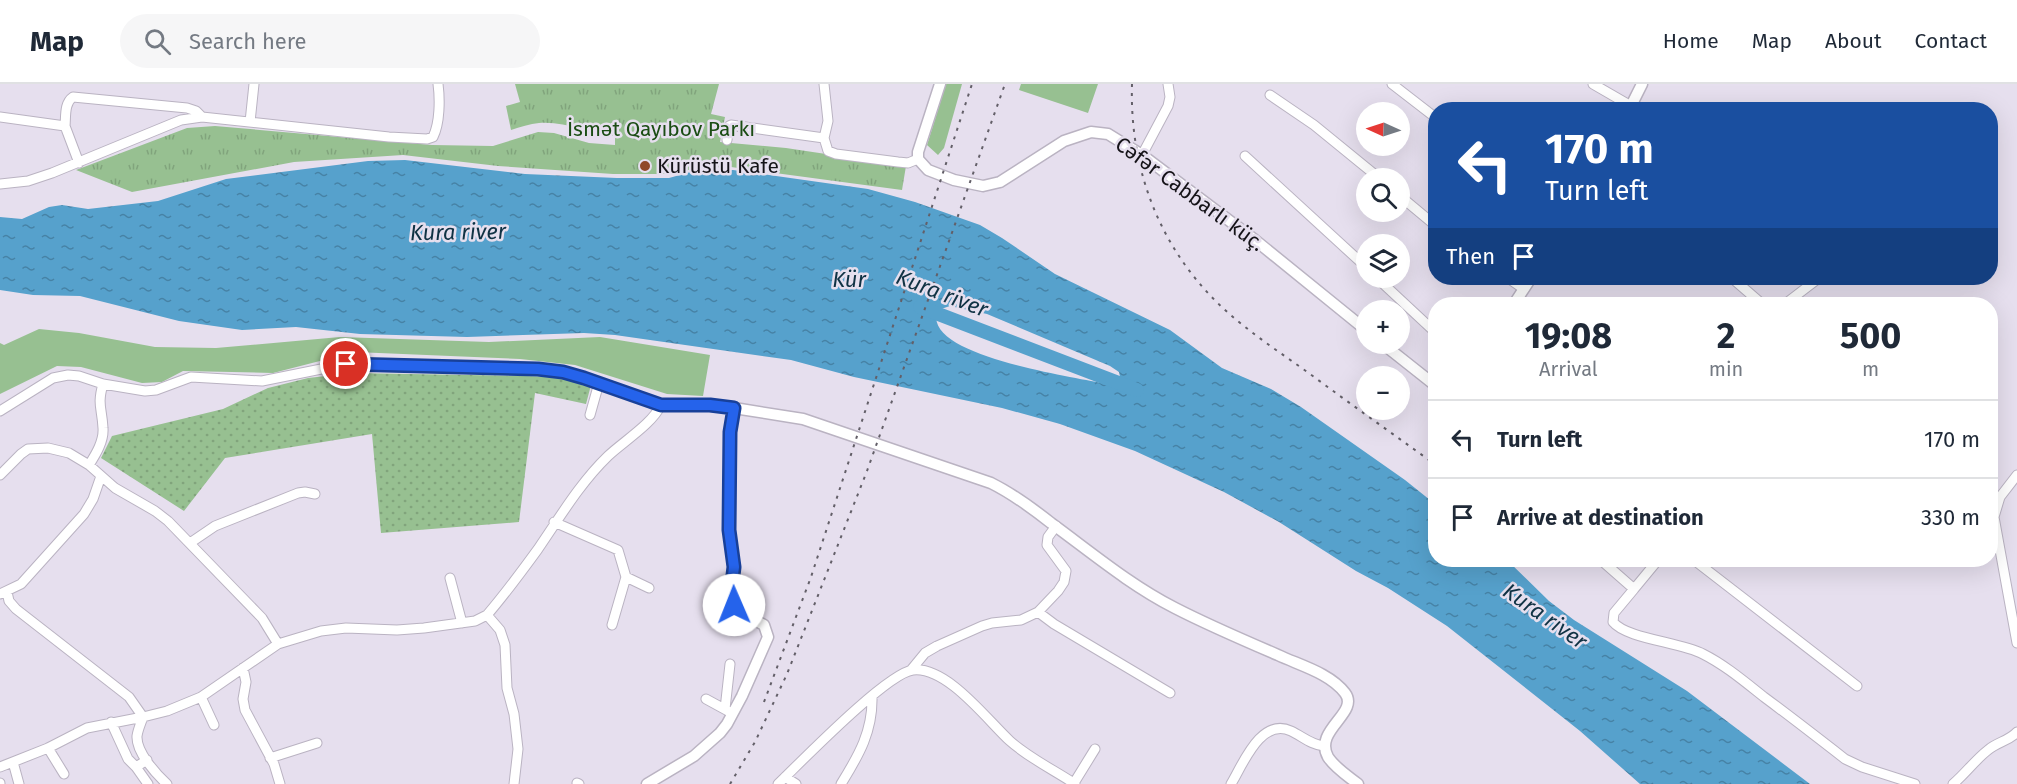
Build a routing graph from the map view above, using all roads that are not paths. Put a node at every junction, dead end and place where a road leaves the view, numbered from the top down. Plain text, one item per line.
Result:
1 (254, 84) edge
2 (438, 84) edge
3 (824, 84) edge
4 (940, 84) edge
5 (1168, 84) edge
6 (1392, 84) edge
7 (1593, 84) edge
8 (1642, 84) edge
9 (1270, 96) dead end
10 (1621, 102) edge
11 (1633, 102) edge
12 (1428, 112) edge
13 (0, 117) edge
14 (202, 117) junction
15 (250, 122) junction
16 (65, 126) junction
17 (824, 138) junction
18 (727, 140) dead end
19 (1142, 155) junction
20 (1245, 156) dead end
21 (918, 159) junction
22 (79, 163) junction
23 (1367, 168) edge
24 (0, 184) edge
25 (1410, 204) edge
26 (1428, 219) edge
27 (1356, 258) edge
28 (1518, 285) edge
29 (1527, 285) edge
30 (1739, 285) edge
31 (1810, 285) edge
32 (1388, 288) edge
33 (1524, 289) junction
34 (1519, 297) edge
35 (1754, 297) edge
36 (1794, 297) edge
37 (1356, 322) edge
38 (1428, 326) edge
39 (1396, 354) edge
40 (1428, 380) edge
41 (599, 383) junction
42 (103, 384) junction
43 (661, 405) junction
44 (734, 408) junction
45 (0, 411) edge
46 (590, 415) dead end
47 (89, 465) junction
48 (2017, 474) edge
49 (0, 475) edge
50 (101, 476) junction
51 (315, 494) dead end
52 (1998, 500) edge
53 (554, 522) junction
54 (1056, 526) junction
55 (190, 543) junction
56 (1998, 546) edge
57 (1609, 567) edge
58 (1652, 567) edge
59 (1703, 567) edge
60 (626, 577) junction
61 (450, 578) dead end
62 (649, 588) dead end
63 (1634, 589) junction
64 (3, 593) edge
65 (1038, 612) junction
66 (487, 615) junction
67 (462, 623) junction
68 (612, 625) dead end
69 (2017, 643) edge
70 (278, 644) junction
71 (730, 664) dead end
72 (243, 668) junction
73 (911, 670) junction
74 (1857, 686) dead end
75 (1170, 693) dead end
76 (872, 696) junction
77 (201, 697) junction
78 (706, 699) dead end
79 (729, 711) junction
80 (143, 717) junction
81 (111, 722) junction
82 (214, 725) dead end
83 (2017, 732) edge
84 (317, 743) dead end
85 (1324, 746) junction
86 (48, 748) junction
87 (1095, 749) dead end
88 (270, 758) junction
89 (147, 760) junction
90 (13, 762) junction
91 (0, 767) edge
92 (136, 767) junction
93 (64, 774) dead end
94 (781, 781) edge
95 (19, 784) edge
96 (148, 784) edge
97 (167, 784) edge
98 (280, 784) edge
99 (514, 784) edge
100 (647, 784) edge
101 (796, 784) edge
102 (841, 784) edge
103 (1075, 784) edge
104 (1231, 784) edge
105 (1358, 784) edge
106 (1915, 784) edge
107 (1953, 784) edge

1 - 15 street
2 - 15 street
3 - 17 street
4 - 21 street
5 - 19 street
6 - 12 street
7 - 10 street
8 - 11 street
9 - 23 street
13 - 16 street
14 - 15 street
14 - 16 street
14 - 22 street
16 - 22 street
17 - 18 street
17 - 21 street
19 - 21 street, Cəfər Cabbarlı küç.
19 - 37 street, Cəfər Cabbarlı küç.
20 - 27 street
22 - 24 street
25 - 26 street
28 - 33 street
29 - 33 street
30 - 35 street
31 - 36 street
32 - 38 street
33 - 34 street
39 - 40 street
41 - 42 street
41 - 43 street
41 - 46 street
42 - 45 street
42 - 47 street
43 - 44 street
43 - 53 street
44 - 54 street
44 - 79 street
47 - 49 street
47 - 50 street
48 - 52 street
50 - 55 street
50 - 64 street
51 - 55 street
53 - 60 street
53 - 66 street
54 - 65 street
54 - 85 street
55 - 70 street
56 - 69 street
57 - 63 street
58 - 63 street
59 - 74 street
60 - 62 street
60 - 68 street
61 - 67 street
63 - 106 street
64 - 80 street
65 - 73 street
65 - 75 street
66 - 67 street
66 - 99 street
67 - 70 street
70 - 72 street
71 - 79 street
72 - 77 street
72 - 88 street
73 - 76 street
73 - 103 street
76 - 94 street
76 - 102 street
77 - 80 street
77 - 82 street
78 - 79 street
79 - 100 street
80 - 81 street
80 - 89 street
81 - 86 street
81 - 92 street
83 - 107 street
84 - 88 street
85 - 104 street
85 - 105 street
86 - 90 street
86 - 93 street
87 - 103 street
88 - 98 street
89 - 92 street
89 - 97 street
90 - 91 street
90 - 95 street
92 - 96 street
94 - 101 street

